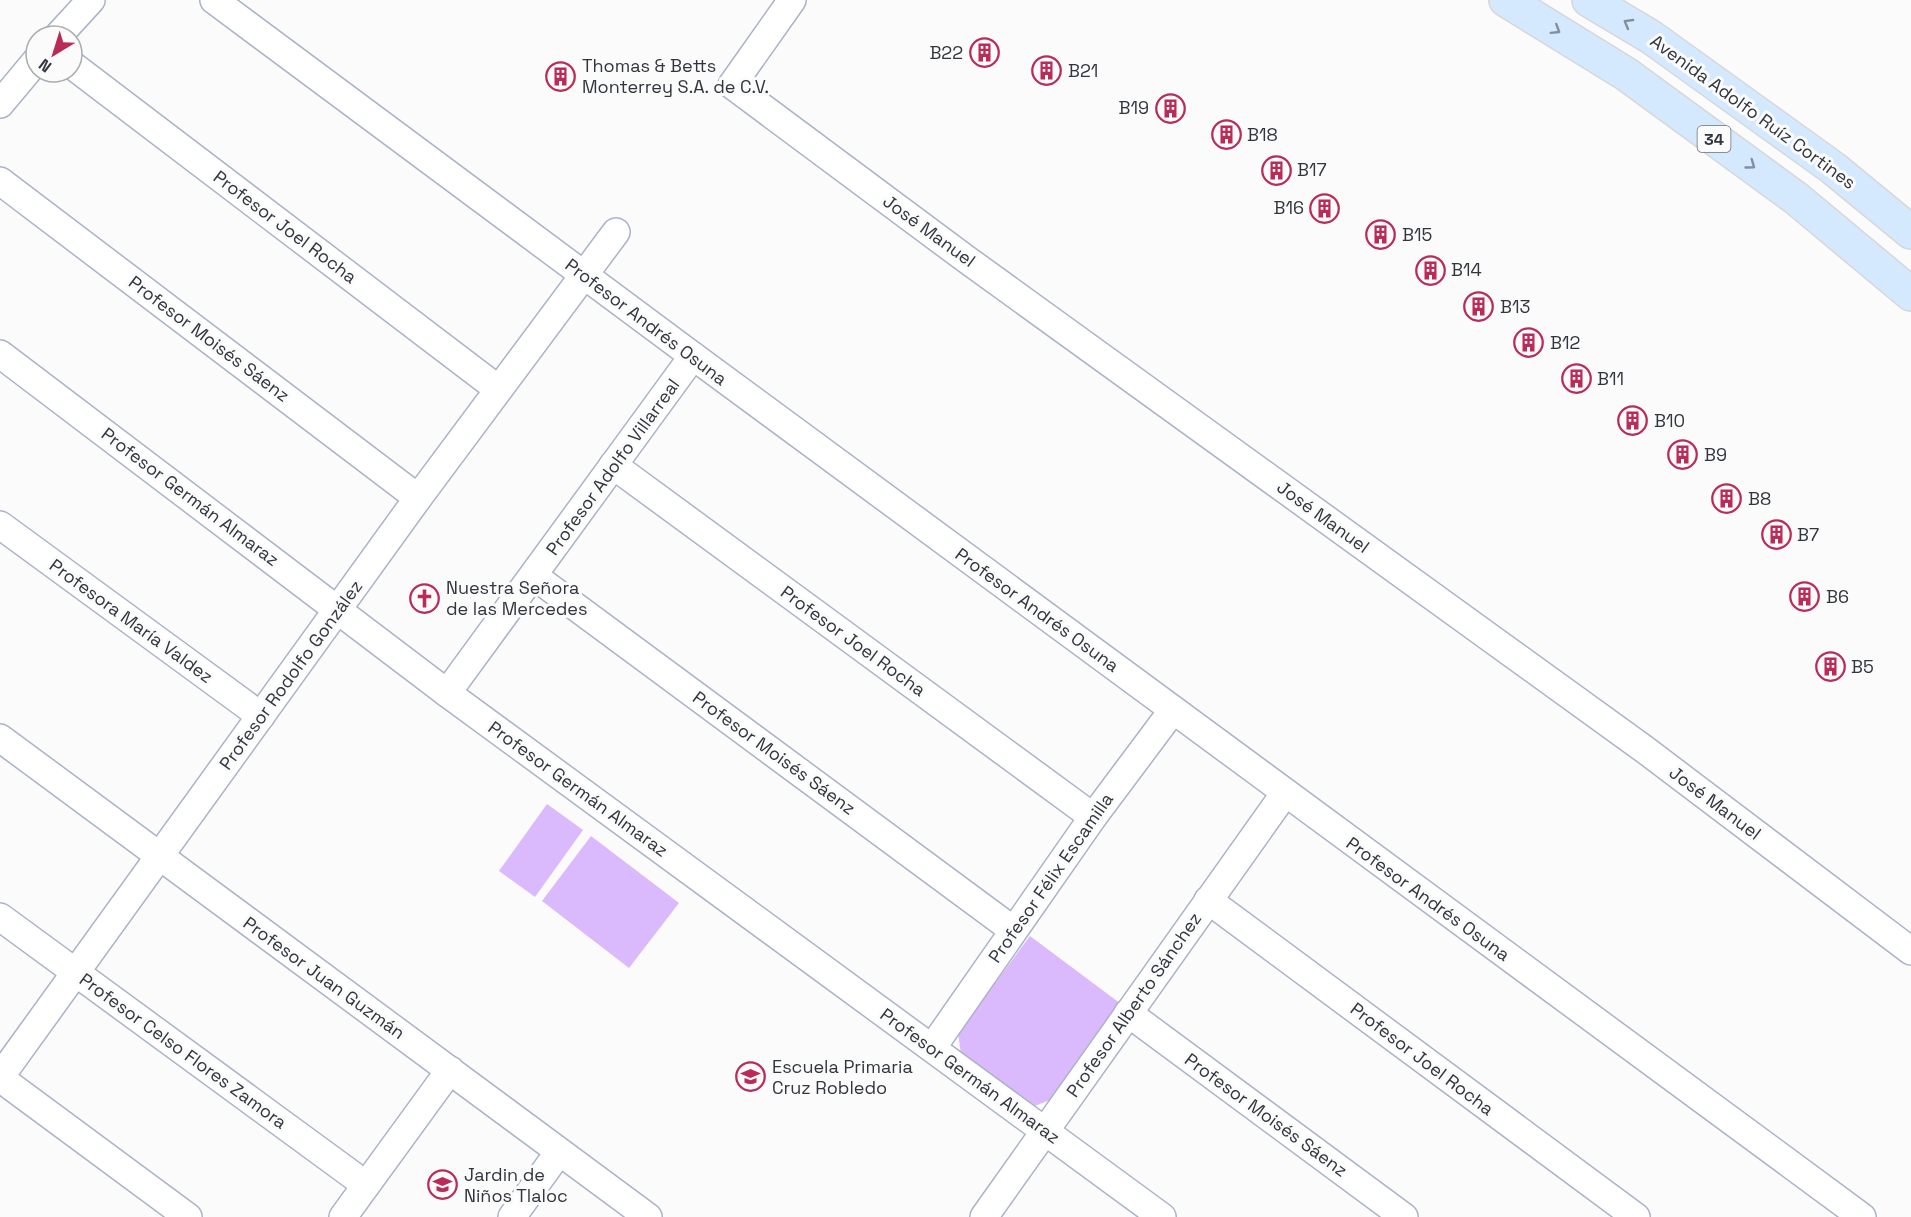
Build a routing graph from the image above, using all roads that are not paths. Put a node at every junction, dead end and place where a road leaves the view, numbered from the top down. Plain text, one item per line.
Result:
1 (91, 0) edge
2 (214, 0) edge
3 (792, 0) edge
4 (1506, 0) edge
5 (1589, 0) edge
6 (69, 24) edge
7 (84, 74) edge
8 (24, 75) edge
9 (0, 104) edge
10 (0, 181) edge
11 (616, 232) dead end
12 (1911, 232) edge
13 (584, 276) junction
14 (1911, 294) edge
15 (0, 354) edge
16 (693, 356) junction
17 (498, 389) junction
18 (613, 465) junction
19 (418, 498) junction
20 (0, 525) edge
21 (534, 576) junction
22 (339, 610) junction
23 (447, 693) junction
24 (1173, 710) junction
25 (261, 716) junction
26 (0, 738) edge
27 (1284, 793) junction
28 (1093, 818) junction
29 (159, 857) junction
30 (1208, 900) junction
31 (0, 917) edge
32 (1013, 930) junction
33 (1911, 951) edge
34 (75, 972) junction
35 (1128, 1013) junction
36 (932, 1048) junction
37 (450, 1070) junction
38 (0, 1077) edge
39 (1046, 1132) junction
40 (559, 1152) junction
41 (366, 1185) junction
42 (188, 1217) edge
43 (343, 1217) edge
44 (512, 1217) edge
45 (648, 1217) edge
46 (984, 1217) edge
47 (1162, 1217) edge
48 (1404, 1217) edge
49 (1636, 1217) edge
50 (1862, 1217) edge

1 - 6 street
2 - 13 street, Profesor Andrés Osuna
3 - 33 street, José Manuel
4 -> 14 main road, 34
12 -> 5 main road, Avenida Adolfo Ruíz Cortines / 34
7 - 17 street, Profesor Joel Rocha
8 - 9 street
10 - 19 street, Profesor Moisés Sáenz
11 - 13 street, Profesor Rodolfo González
13 - 16 street, Profesor Andrés Osuna
13 - 17 street, Profesor Rodolfo González
15 - 22 street, Profesor Germán Almaraz
16 - 18 street, Profesor Adolfo Villarreal
16 - 24 street, Profesor Andrés Osuna
17 - 19 street, Profesor Rodolfo González
18 - 21 street, Profesor Adolfo Villarreal
18 - 28 street, Profesor Joel Rocha
19 - 22 street, Profesor Rodolfo González
20 - 25 street, Profesora María Valdez
21 - 23 street, Profesor Adolfo Villarreal
21 - 32 street, Profesor Moisés Sáenz
22 - 23 street, Profesor Germán Almaraz
22 - 25 street, Profesor Rodolfo González
23 - 36 street, Profesor Germán Almaraz
24 - 27 street, Profesor Andrés Osuna
24 - 28 street, Profesor Félix Escamilla
25 - 29 street, Profesor Rodolfo González
26 - 29 street, Profesor Juan Guzmán
27 - 30 street, Profesor Alberto Sánchez
27 - 50 street, Profesor Andrés Osuna
28 - 32 street, Profesor Félix Escamilla
29 - 34 street, Profesor Rodolfo González
29 - 37 street, Profesor Juan Guzmán
30 - 35 street, Profesor Alberto Sánchez
30 - 49 street, Profesor Joel Rocha
31 - 34 street, Profesor Celso Flores Zamora
32 - 36 street, Profesor Félix Escamilla
34 - 38 street, Profesor Rodolfo González
34 - 41 street, Profesor Celso Flores Zamora
35 - 39 street, Profesor Alberto Sánchez
35 - 48 street, Profesor Moisés Sáenz
36 - 39 street, Profesor Germán Almaraz
37 - 40 street, Profesor Juan Guzmán
37 - 41 street
38 - 42 street
39 - 46 street, Profesor Alberto Sánchez
39 - 47 street, Profesor Germán Almaraz
40 - 44 street
40 - 45 street, Profesor Juan Guzmán
41 - 43 street

